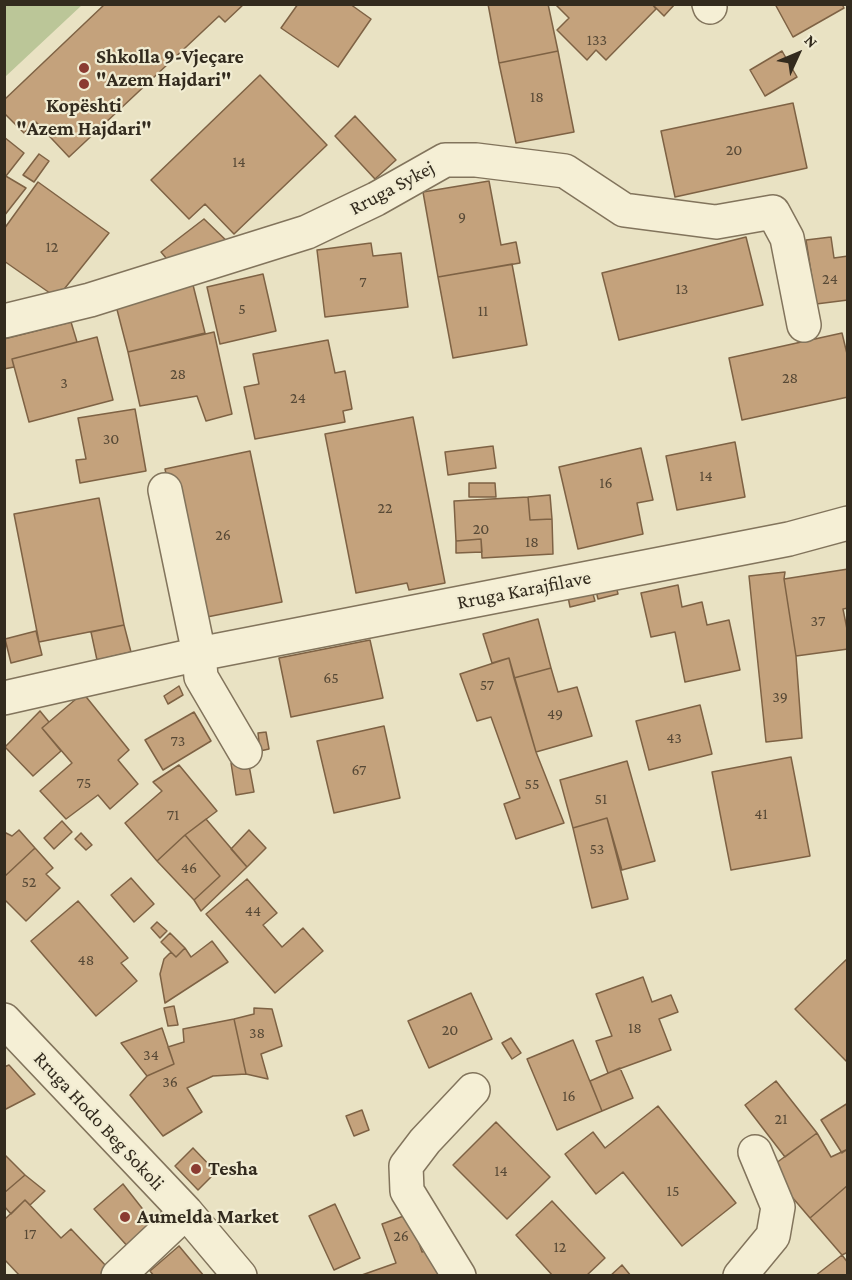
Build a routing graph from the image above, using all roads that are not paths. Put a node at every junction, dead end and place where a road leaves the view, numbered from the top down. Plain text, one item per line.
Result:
1 (4, 321) edge
2 (804, 325) dead end
3 (165, 490) dead end
4 (848, 523) edge
5 (199, 654) junction
6 (4, 698) edge
7 (245, 752) dead end
8 (4, 1020) edge
9 (472, 1090) dead end
10 (755, 1152) dead end
11 (186, 1212) junction
12 (118, 1275) edge
13 (240, 1275) edge
14 (459, 1275) edge
15 (740, 1275) edge

1 - 2 street, Rruga Sykej
3 - 5 street
4 - 5 street, Rruga Karajfilave
5 - 6 street, Rruga Karajfilave
5 - 7 street
8 - 11 street, Rruga Hodo Beg Sokoli
9 - 14 street
10 - 15 street
11 - 12 street
11 - 13 street, Rruga Hodo Beg Sokoli

